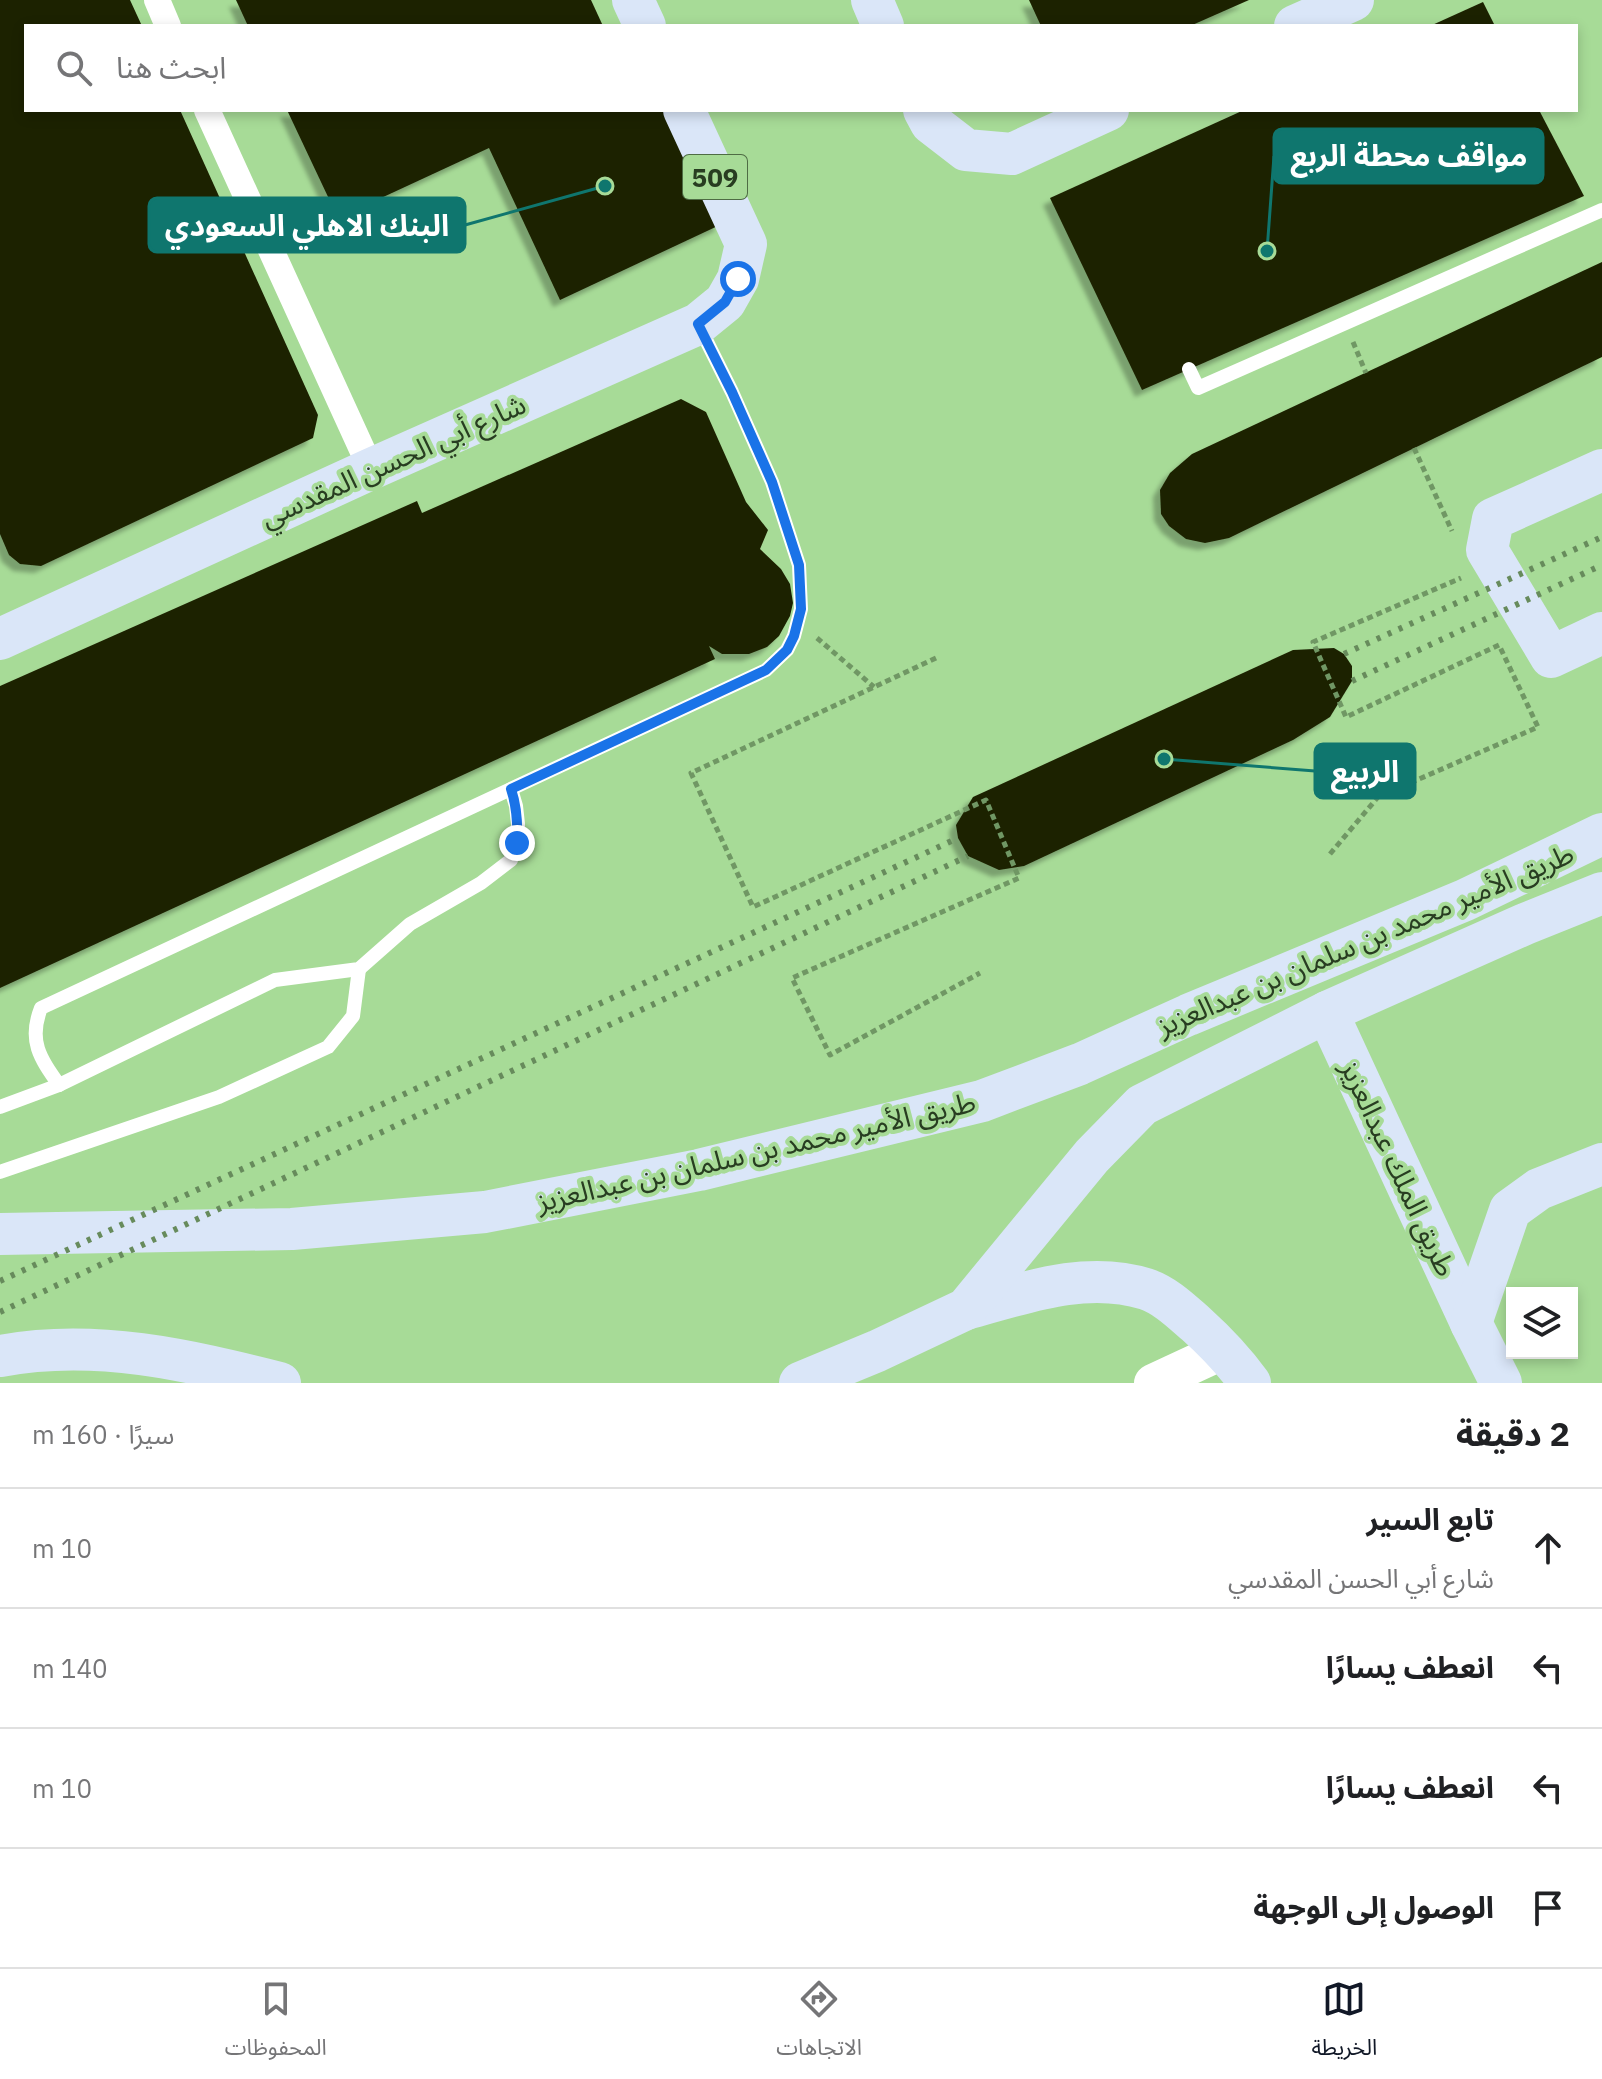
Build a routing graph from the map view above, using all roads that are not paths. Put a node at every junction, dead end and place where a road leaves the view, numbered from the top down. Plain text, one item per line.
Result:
1 (157, 0) edge
2 (633, 0) edge
3 (872, 0) edge
4 (1353, 0) edge
5 (167, 24) edge
6 (644, 24) edge
7 (882, 24) edge
8 (1299, 24) edge
9 (208, 112) edge
10 (685, 112) edge
11 (925, 112) edge
12 (1104, 112) edge
13 (1602, 210) edge
14 (698, 324) junction
15 (1189, 369) dead end
16 (371, 469) junction
17 (1602, 470) edge
18 (1602, 633) edge
19 (1, 637) edge
20 (511, 789) junction
21 (1602, 834) edge
22 (1602, 893) edge
23 (359, 969) junction
24 (1327, 1012) junction
25 (59, 1085) junction
26 (0, 1107) edge
27 (1602, 1164) edge
28 (0, 1172) edge
29 (0, 1234) edge
30 (966, 1309) junction
31 (1471, 1323) junction
32 (1224, 1350) junction
33 (0, 1356) edge
34 (280, 1383) edge
35 (800, 1383) edge
36 (1153, 1383) edge
37 (1250, 1383) edge
38 (1501, 1383) edge

1 - 5 street
2 - 6 main road
3 - 7 main road
4 - 8 main road
9 - 16 street
10 - 14 main road, شارع أبي الحسن المقدسي / 509
11 - 12 main road
13 - 15 lane
14 - 16 main road, شارع أبي الحسن المقدسي
14 - 20 lane
16 - 19 main road, شارع أبي الحسن المقدسي
17 - 18 main road
20 - 23 lane
20 - 25 lane
21 - 29 main road, طريق الأمير محمد بن سلمان بن عبدالعزيز
22 - 24 main road, طريق الأمير محمد بن سلمان بن عبدالعزيز
23 - 25 lane
23 - 28 lane
24 - 30 main road, طريق الأمير محمد بن سلمان بن عبدالعزيز
24 - 31 main road, طريق الملك عبدالعزيز
25 - 26 lane
27 - 31 main road, طريق الملك عبدالعزيز
30 - 32 main road
30 - 35 main road, طريق الأمير محمد بن سلمان بن عبدالعزيز
31 - 38 main road, طريق الملك عبدالعزيز
32 - 36 street
32 - 37 main road
33 - 34 main road

